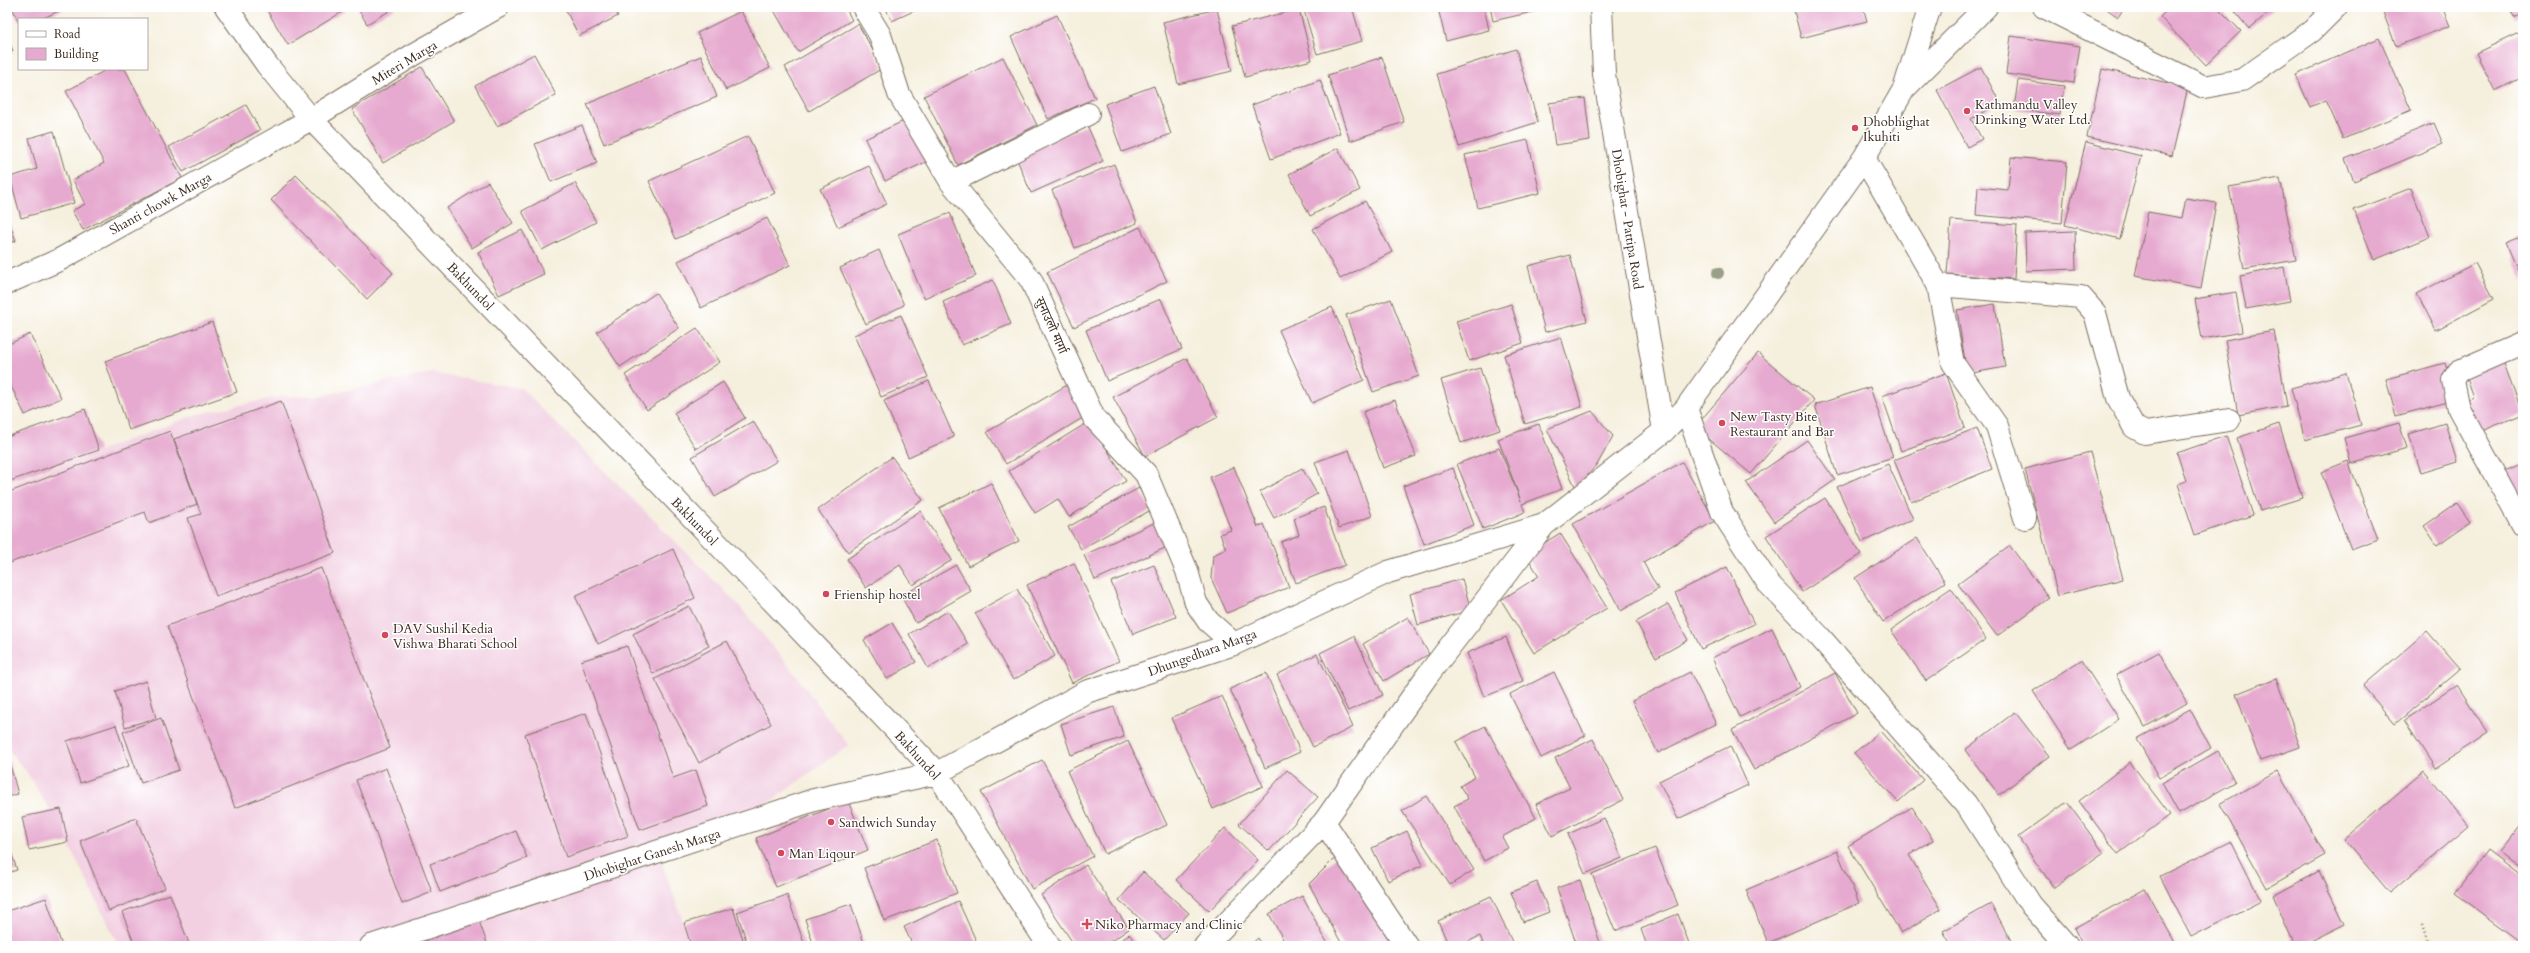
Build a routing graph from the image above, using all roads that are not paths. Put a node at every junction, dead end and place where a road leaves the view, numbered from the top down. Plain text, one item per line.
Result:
1 (226, 7) edge
2 (498, 7) edge
3 (863, 7) edge
4 (1601, 7) edge
5 (1930, 7) edge
6 (1986, 7) edge
7 (2044, 7) edge
8 (2336, 7) edge
9 (1904, 89) junction
10 (1088, 114) dead end
11 (311, 119) junction
12 (1864, 158) junction
13 (951, 182) junction
14 (7, 283) edge
15 (1938, 285) junction
16 (2523, 343) edge
17 (1686, 408) junction
18 (2229, 420) dead end
19 (1664, 431) junction
20 (2025, 518) dead end
21 (1544, 525) junction
22 (2523, 526) edge
23 (1234, 644) junction
24 (937, 773) junction
25 (1324, 822) junction
26 (371, 946) edge
27 (1049, 946) edge
28 (1205, 946) edge
29 (1407, 946) edge
30 (2067, 946) edge

1 - 11 street, Bakhundol
2 - 11 street, Miteri Marga
3 - 13 street, सुनाउलो मार्गा
4 - 19 street, Dhobighat - Pattipa Road
5 - 9 street
6 - 9 street
7 - 8 street
9 - 12 street
10 - 13 street
11 - 14 street, Shanti chowk Marga
11 - 24 street, Bakhundol
12 - 15 street
12 - 17 street
13 - 23 street, सुनाउलो मार्गा
15 - 18 street
15 - 20 street
16 - 22 street
17 - 19 street
17 - 30 street
19 - 21 street
21 - 23 street, Dhungedhara Marga
21 - 25 street
23 - 24 street, Dhungedhara Marga
24 - 26 street, Dhobighat Ganesh Marga
24 - 27 street, Bakhundol
25 - 28 street
25 - 29 street

